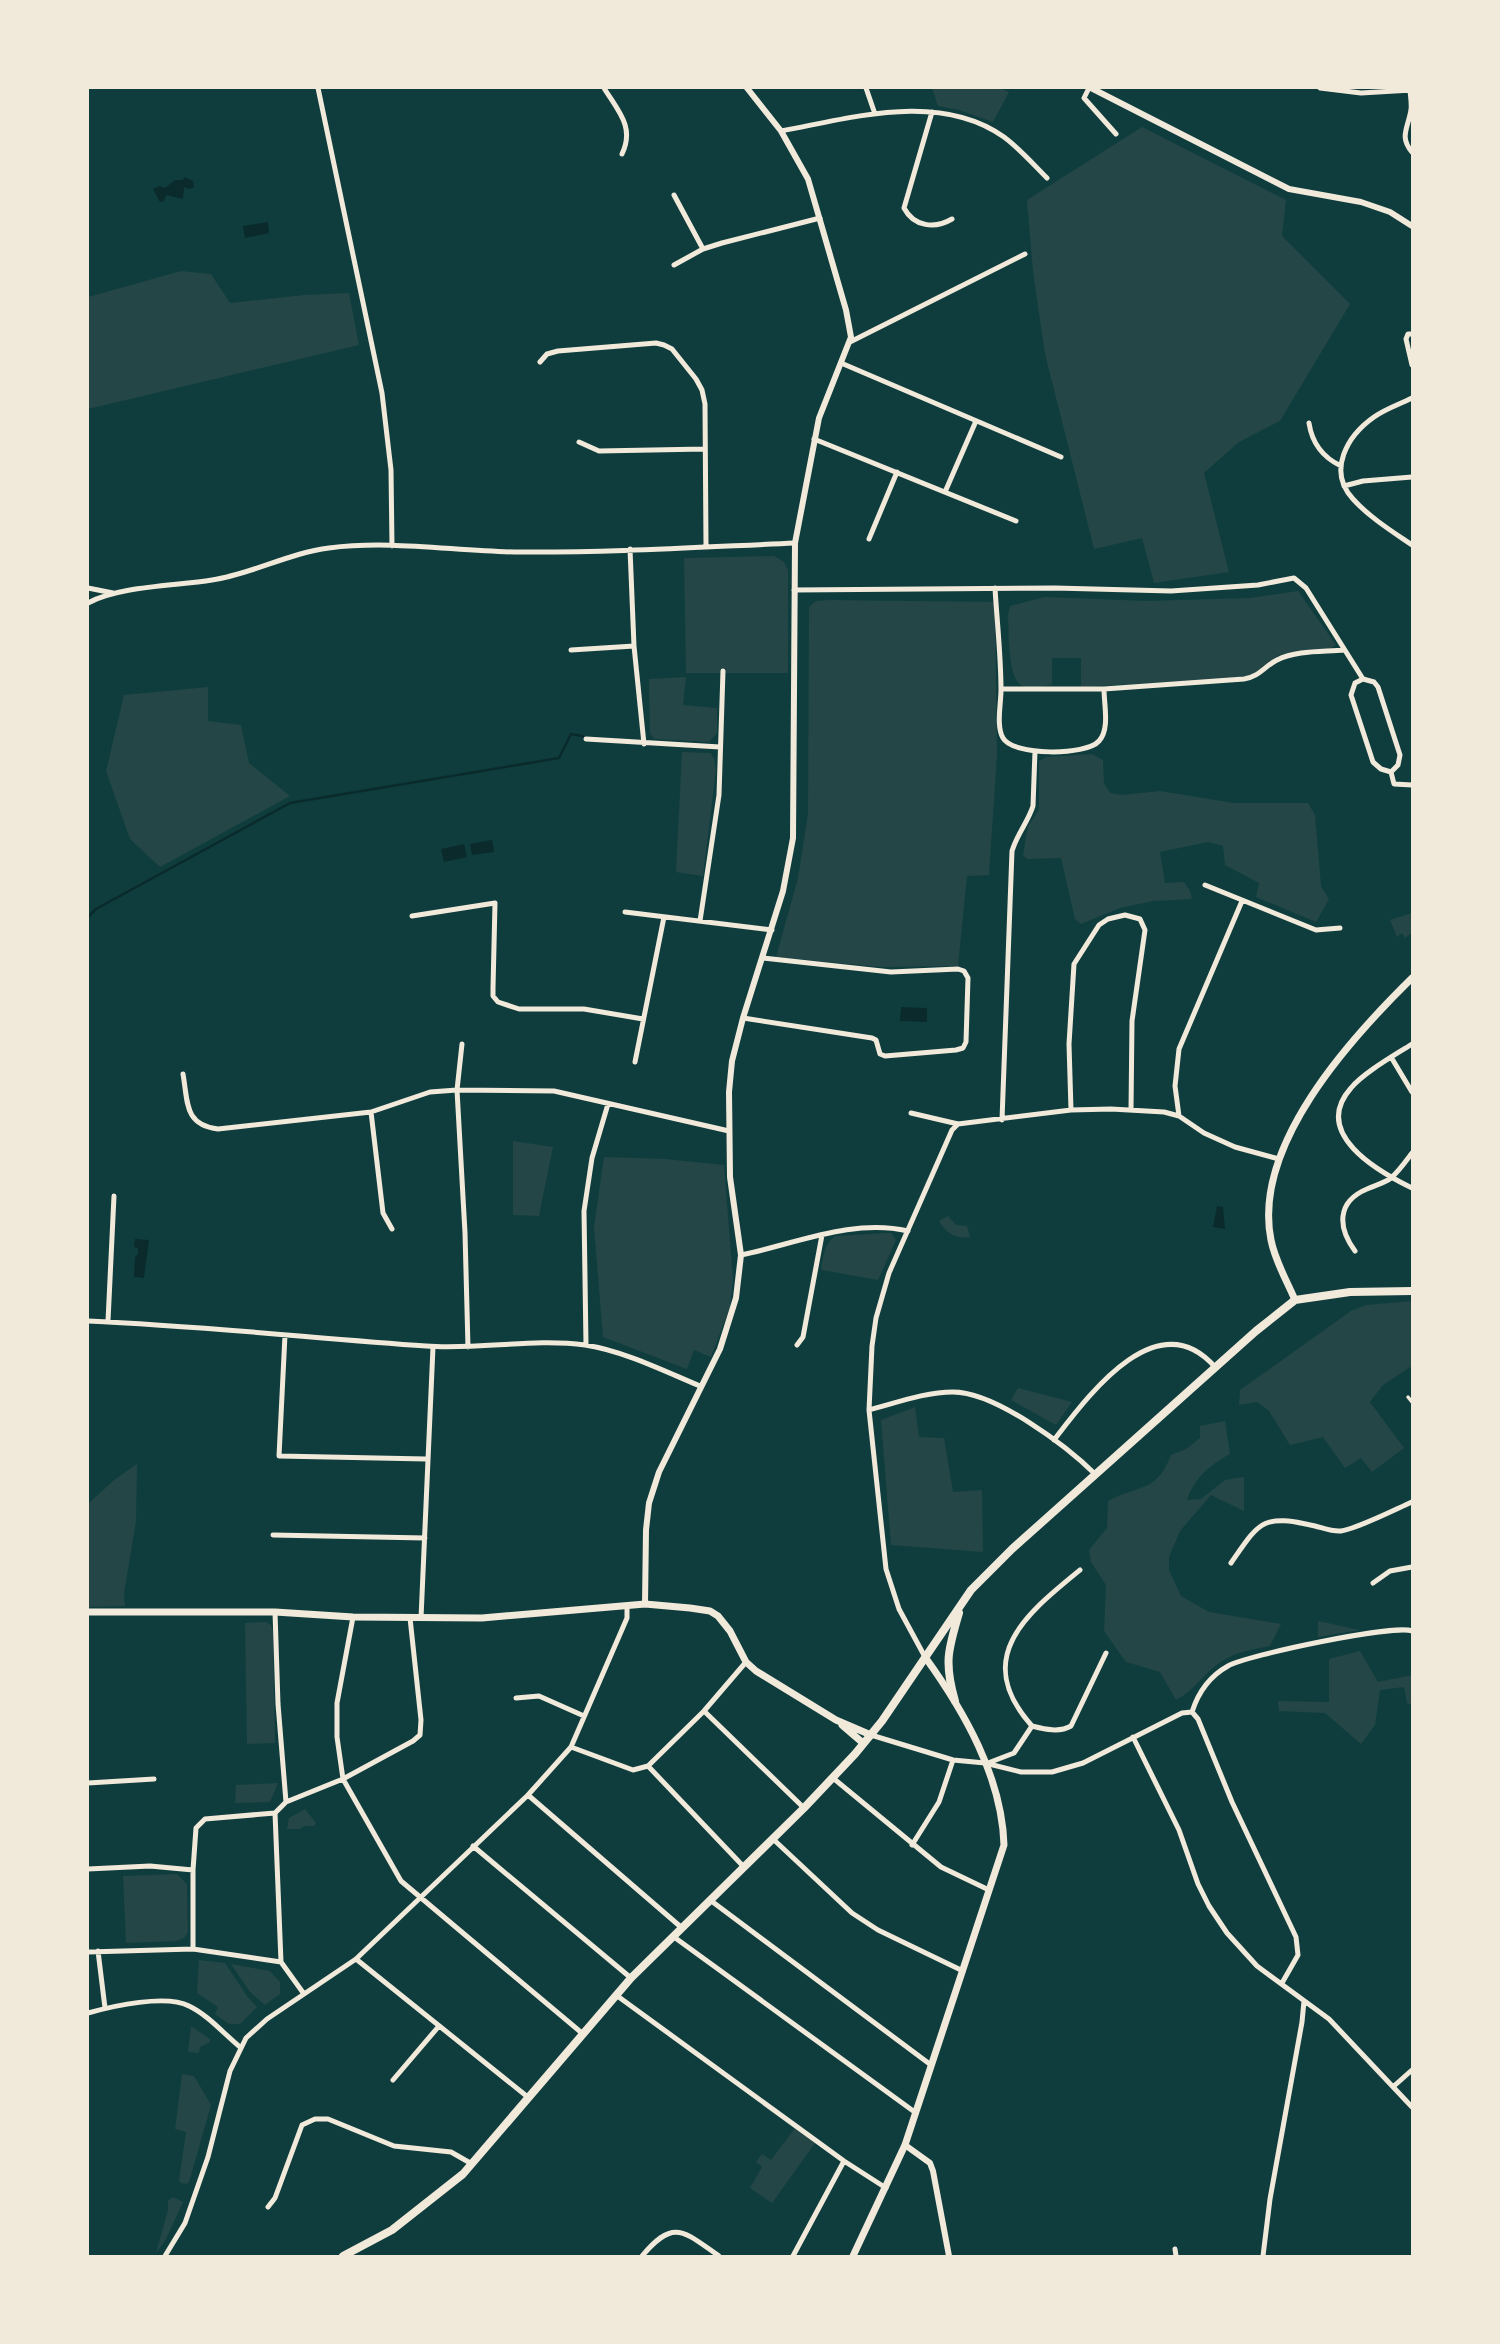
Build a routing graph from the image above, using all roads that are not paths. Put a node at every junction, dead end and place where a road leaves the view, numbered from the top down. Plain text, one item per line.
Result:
1 (318, 88) edge
2 (604, 88) edge
3 (747, 88) edge
4 (866, 88) edge
5 (1090, 88) edge
6 (1320, 88) edge
7 (1411, 89) edge
8 (932, 112) junction
9 (875, 114) junction
10 (781, 131) junction
11 (1116, 134) dead end
12 (1412, 152) edge
13 (622, 154) dead end
14 (1047, 178) dead end
15 (674, 195) dead end
16 (820, 218) junction
17 (952, 219) dead end
18 (1412, 226) edge
19 (703, 249) junction
20 (1025, 254) dead end
21 (674, 265) dead end
22 (1410, 335) edge
23 (850, 342) junction
24 (540, 362) dead end
25 (841, 363) junction
26 (1412, 365) edge
27 (1412, 398) edge
28 (976, 421) junction
29 (1310, 423) dead end
30 (814, 439) junction
31 (579, 442) dead end
32 (705, 449) junction
33 (1061, 457) dead end
34 (1340, 466) junction
35 (897, 472) junction
36 (1412, 477) edge
37 (1344, 486) junction
38 (946, 492) junction
39 (1016, 521) dead end
40 (869, 539) dead end
41 (795, 542) junction
42 (1412, 545) edge
43 (392, 546) junction
44 (706, 546) junction
45 (629, 549) junction
46 (88, 588) edge
47 (995, 588) junction
48 (794, 590) junction
49 (116, 593) junction
50 (88, 603) edge
51 (634, 646) junction
52 (571, 650) dead end
53 (1344, 650) junction
54 (723, 671) dead end
55 (1363, 679) junction
56 (1001, 689) junction
57 (1104, 689) junction
58 (586, 739) dead end
59 (644, 744) junction
60 (720, 747) junction
61 (1035, 751) junction
62 (1391, 772) junction
63 (1412, 785) edge
64 (1205, 885) dead end
65 (1242, 901) junction
66 (625, 912) dead end
67 (412, 916) dead end
68 (664, 916) junction
69 (700, 921) junction
70 (1340, 928) dead end
71 (772, 930) junction
72 (763, 958) junction
73 (1412, 978) edge
74 (743, 1018) junction
75 (643, 1019) junction
76 (462, 1044) dead end
77 (1412, 1044) edge
78 (1391, 1057) junction
79 (635, 1062) dead end
80 (183, 1074) dead end
81 (457, 1090) junction
82 (1412, 1092) edge
83 (608, 1104) junction
84 (1071, 1110) junction
85 (1132, 1110) junction
86 (371, 1112) junction
87 (911, 1112) dead end
88 (1179, 1116) junction
89 (1002, 1120) junction
90 (958, 1124) junction
91 (729, 1131) junction
92 (1412, 1153) edge
93 (1279, 1159) junction
94 (1391, 1178) junction
95 (1412, 1188) edge
96 (114, 1196) dead end
97 (392, 1229) dead end
98 (908, 1231) junction
99 (822, 1235) junction
100 (1355, 1251) dead end
101 (741, 1255) junction
102 (1412, 1291) edge
103 (1295, 1300) junction
104 (88, 1321) edge
105 (108, 1321) junction
106 (285, 1335) junction
107 (586, 1345) junction
108 (797, 1345) dead end
109 (433, 1347) junction
110 (468, 1347) junction
111 (1215, 1367) junction
112 (700, 1386) junction
113 (1408, 1397) dead end
114 (1412, 1402) edge
115 (869, 1410) junction
116 (1054, 1440) junction
117 (426, 1459) junction
118 (1096, 1475) junction
119 (1412, 1502) edge
120 (273, 1535) dead end
121 (425, 1538) junction
122 (1231, 1563) dead end
123 (1412, 1567) edge
124 (1080, 1570) dead end
125 (1373, 1583) dead end
126 (961, 1603) junction
127 (645, 1604) junction
128 (627, 1606) junction
129 (88, 1612) edge
130 (275, 1612) junction
131 (353, 1617) junction
132 (410, 1618) junction
133 (421, 1618) junction
134 (1412, 1631) edge
135 (1106, 1653) dead end
136 (925, 1657) junction
137 (746, 1662) junction
138 (516, 1698) dead end
139 (955, 1701) junction
140 (704, 1710) junction
141 (1192, 1712) junction
142 (584, 1716) junction
143 (836, 1720) junction
144 (1031, 1727) junction
145 (871, 1735) junction
146 (1133, 1737) junction
147 (863, 1743) junction
148 (571, 1747) junction
149 (953, 1760) junction
150 (985, 1763) junction
151 (648, 1766) junction
152 (833, 1778) junction
153 (154, 1779) dead end
154 (343, 1779) junction
155 (88, 1783) edge
156 (528, 1795) junction
157 (286, 1802) junction
158 (804, 1808) junction
159 (275, 1813) junction
160 (773, 1839) junction
161 (912, 1845) junction
162 (472, 1846) junction
163 (743, 1866) junction
164 (88, 1869) edge
165 (193, 1870) junction
166 (989, 1890) junction
167 (419, 1897) junction
168 (710, 1900) junction
169 (682, 1929) junction
170 (674, 1937) junction
171 (193, 1948) junction
172 (99, 1951) junction
173 (88, 1952) edge
174 (356, 1959) junction
175 (281, 1962) junction
176 (963, 1971) junction
177 (631, 1978) junction
178 (1282, 1983) junction
179 (304, 1994) junction
180 (616, 1995) junction
181 (1304, 2001) junction
182 (105, 2008) junction
183 (88, 2012) edge
184 (439, 2026) junction
185 (583, 2034) junction
186 (240, 2047) junction
187 (931, 2065) junction
188 (1412, 2070) edge
189 (393, 2080) dead end
190 (1394, 2086) junction
191 (529, 2098) junction
192 (1412, 2107) edge
193 (916, 2113) junction
194 (905, 2145) junction
195 (844, 2161) junction
196 (472, 2164) junction
197 (886, 2188) junction
198 (268, 2207) dead end
199 (1175, 2249) dead end
200 (165, 2256) edge
201 (342, 2256) edge
202 (642, 2256) edge
203 (719, 2256) edge
204 (793, 2256) edge
205 (853, 2256) edge
206 (950, 2256) edge
207 (1176, 2256) edge
208 (1263, 2256) edge

1 - 43 street
2 - 13 street
3 - 10 street
4 - 9 street
5 - 11 street
5 - 18 street
6 - 7 street
7 - 12 street
8 - 9 street
8 - 14 street
8 - 17 street
9 - 10 street
10 - 16 street
15 - 19 street
16 - 19 street
16 - 23 street
19 - 21 street
20 - 23 street
22 - 26 street
23 - 25 street
24 - 32 street
25 - 28 street
25 - 30 street
27 - 34 street
28 - 33 street
28 - 38 street
29 - 34 street
30 - 35 street
30 - 41 street
31 - 32 street
32 - 44 street
34 - 37 street
35 - 38 street
35 - 40 street
36 - 37 street
37 - 42 street
38 - 39 street
41 - 44 street
41 - 48 street
43 - 45 street
43 - 49 street
44 - 45 street
45 - 51 street
46 - 49 street
47 - 48 street
47 - 53 street
47 - 56 street
48 - 71 street
49 - 50 street
51 - 52 street
51 - 59 street
53 - 55 street
53 - 57 street
54 - 60 street
55 - 62 street
55 - 62 street
56 - 57 street
56 - 61 street
57 - 61 street
58 - 59 street
59 - 60 street
60 - 69 street
61 - 89 street
62 - 63 street
64 - 65 street
65 - 70 street
65 - 88 street
66 - 68 street
67 - 75 street
68 - 69 street
68 - 75 street
69 - 71 street
71 - 72 street
72 - 74 street
72 - 74 street
73 - 93 main road
74 - 91 street
75 - 79 street
76 - 81 street
77 - 78 street
78 - 82 street
78 - 94 street
80 - 86 street
81 - 83 street
81 - 86 street
81 - 110 street
83 - 91 street
83 - 107 street
84 - 85 street
84 - 85 street
84 - 89 street
85 - 88 street
86 - 97 street
87 - 90 street
88 - 93 street
89 - 90 street
90 - 98 street
91 - 101 street
92 - 94 street
93 - 103 main road
94 - 95 street
94 - 100 street
96 - 105 street
98 - 99 street
98 - 115 street
99 - 101 street
99 - 108 street
101 - 112 street
102 - 103 main road
103 - 111 main road
104 - 105 street
105 - 106 street
106 - 109 street
106 - 117 street
107 - 110 street
107 - 112 street
109 - 110 street
109 - 117 street
111 - 116 street
111 - 118 main road
112 - 127 street
113 - 114 street
115 - 116 street
115 - 136 street
116 - 118 street
117 - 121 street
118 - 126 main road
119 - 122 street
120 - 121 street
121 - 133 street
123 - 125 street
124 - 144 street
126 - 136 main road
126 - 139 main road
127 - 128 main road
127 - 137 main road
128 - 133 main road
128 - 142 street
129 - 130 main road
130 - 131 main road
130 - 157 street
131 - 132 main road
131 - 154 street
132 - 133 main road
132 - 154 street
134 - 141 street
135 - 144 street
136 - 139 main road
136 - 145 main road
137 - 140 street
137 - 143 main road
138 - 142 street
139 - 150 main road
140 - 151 street
140 - 158 street
141 - 146 street
141 - 178 street
142 - 148 street
143 - 145 main road
143 - 147 main road
144 - 150 street
145 - 147 main road
145 - 149 street
146 - 150 street
146 - 178 street
147 - 152 main road
148 - 151 street
148 - 156 street
149 - 150 street
149 - 161 street
150 - 166 main road
151 - 163 street
152 - 158 main road
152 - 161 street
153 - 155 street
154 - 157 street
154 - 167 street
156 - 162 street
156 - 169 street
157 - 159 street
158 - 160 main road
159 - 165 street
159 - 175 street
160 - 163 main road
160 - 176 street
161 - 166 street
162 - 167 street
162 - 177 street
163 - 168 main road
164 - 165 street
165 - 171 street
166 - 176 main road
167 - 174 street
167 - 185 street
168 - 169 main road
168 - 187 street
169 - 170 main road
170 - 177 main road
170 - 193 street
171 - 172 street
171 - 175 street
172 - 173 street
172 - 182 street
174 - 179 street
174 - 184 street
175 - 179 street
176 - 187 main road
177 - 180 main road
178 - 181 street
179 - 186 street
180 - 185 main road
180 - 195 street
181 - 190 street
181 - 208 street
182 - 183 street
182 - 186 street
184 - 189 street
184 - 191 street
185 - 191 main road
186 - 200 street
187 - 193 main road
188 - 190 street
190 - 192 street
191 - 196 main road
193 - 194 main road
194 - 197 main road
194 - 206 street
195 - 197 street
195 - 204 street
196 - 198 street
196 - 201 main road
197 - 205 main road
199 - 207 street
202 - 203 street

